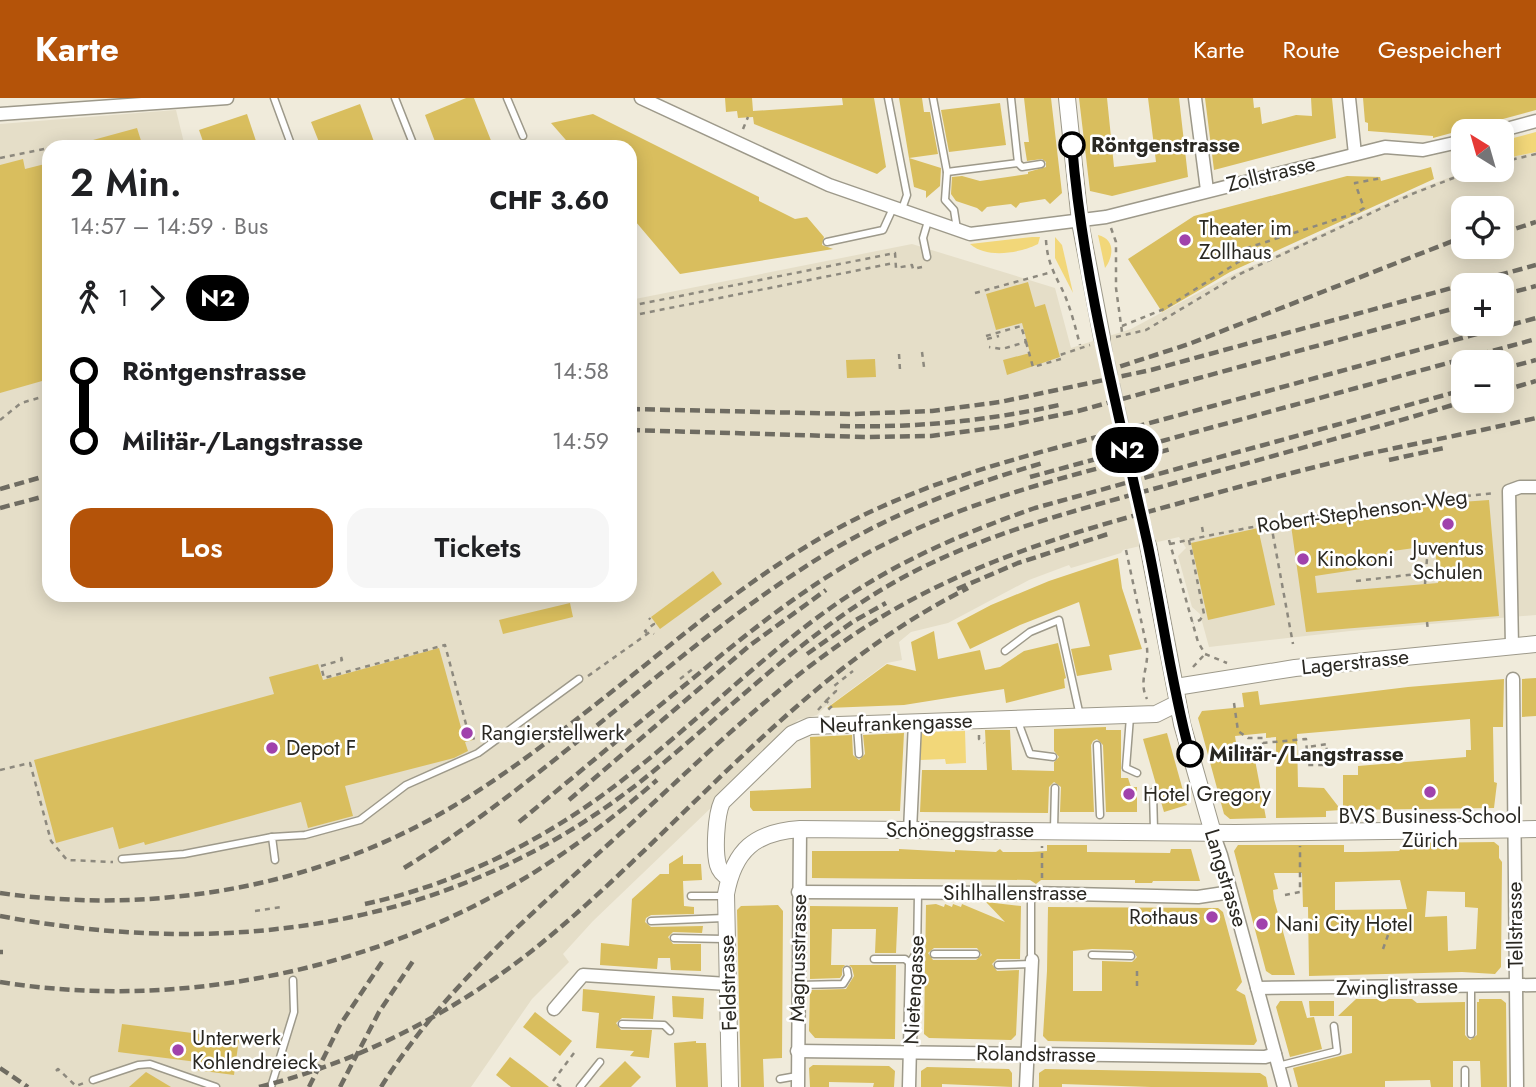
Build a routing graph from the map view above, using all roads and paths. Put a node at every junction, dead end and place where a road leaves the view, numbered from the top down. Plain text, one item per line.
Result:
1 (219, 98) edge
2 (227, 98) edge
3 (274, 98) edge
4 (396, 98) edge
5 (507, 98) edge
6 (641, 98) edge
7 (888, 98) edge
8 (943, 98) edge
9 (1011, 98) edge
10 (1067, 98) edge
11 (1195, 98) edge
12 (1349, 98) edge
13 (933, 99) edge
14 (657, 102) edge
15 (0, 114) edge
16 (748, 117) dead end
17 (1536, 121) edge
18 (1514, 127) edge
19 (743, 129) dead end
20 (523, 136) dead end
21 (289, 140) edge
22 (412, 140) edge
23 (1451, 144) edge
24 (42, 149) edge
25 (1354, 154) junction
26 (1536, 154) edge
27 (0, 158) edge
28 (1514, 159) edge
29 (1018, 163) junction
30 (1041, 164) dead end
31 (947, 172) junction
32 (1382, 178) dead end
33 (1451, 179) edge
34 (1207, 190) junction
35 (897, 210) junction
36 (928, 221) junction
37 (1080, 222) junction
38 (1110, 226) dead end
39 (957, 231) junction
40 (1046, 236) dead end
41 (827, 242) dead end
42 (928, 261) joint
43 (895, 263) junction
44 (1052, 272) junction
45 (975, 293) dead end
46 (637, 305) edge
47 (640, 314) dead end
48 (1122, 326) junction
49 (1122, 332) dead end
50 (999, 336) dead end
51 (1104, 340) junction
52 (1026, 342) junction
53 (1080, 345) dead end
54 (989, 347) dead end
55 (922, 352) dead end
56 (899, 354) dead end
57 (924, 367) dead end
58 (900, 370) dead end
59 (42, 397) edge
60 (0, 420) edge
61 (1536, 486) edge
62 (1509, 491) junction
63 (1434, 499) junction
64 (1433, 504) dead end
65 (1271, 523) junction
66 (1202, 527) dead end
67 (1204, 537) junction
68 (1189, 540) junction
69 (1148, 545) tunnel mouth
70 (1428, 546) dead end
71 (1126, 550) dead end
72 (1426, 573) junction
73 (1356, 581) dead end
74 (1424, 584) dead end
75 (649, 618) dead end
76 (1427, 622) dead end
77 (653, 624) junction
78 (1192, 624) junction
79 (657, 629) dead end
80 (1428, 632) dead end
81 (648, 634) junction
82 (654, 634) dead end
83 (1536, 643) edge
84 (1293, 645) dead end
85 (1512, 646) junction
86 (1005, 651) dead end
87 (1205, 654) dead end
88 (341, 657) dead end
89 (694, 668) dead end
90 (853, 671) dead end
91 (579, 679) joint
92 (680, 679) dead end
93 (1513, 679) dead end
94 (1177, 695) junction
95 (826, 701) junction
96 (1234, 703) dead end
97 (830, 705) dead end
98 (1152, 707) dead end
99 (817, 711) dead end
100 (1130, 715) junction
101 (1080, 718) junction
102 (1021, 719) junction
103 (915, 722) junction
104 (857, 724) junction
105 (1097, 745) dead end
106 (1307, 747) junction
107 (478, 753) junction
108 (859, 754) dead end
109 (1053, 757) dead end
110 (0, 770) edge
111 (1137, 773) dead end
112 (1055, 788) dead end
113 (1153, 792) dead end
114 (1100, 815) dead end
115 (800, 829) junction
116 (1514, 829) junction
117 (1536, 829) edge
118 (910, 831) junction
119 (1054, 831) junction
120 (1154, 832) junction
121 (1213, 833) junction
122 (272, 837) junction
123 (1300, 842) dead end
124 (1042, 848) dead end
125 (122, 859) joint
126 (275, 860) dead end
127 (729, 878) junction
128 (1042, 878) dead end
129 (799, 892) junction
130 (1231, 892) junction
131 (918, 893) junction
132 (1031, 893) junction
133 (1285, 895) dead end
134 (691, 896) dead end
135 (726, 896) junction
136 (282, 907) dead end
137 (255, 911) dead end
138 (726, 918) junction
139 (650, 921) dead end
140 (1388, 935) dead end
141 (674, 939) dead end
142 (726, 939) junction
143 (1383, 949) dead end
144 (934, 954) dead end
145 (976, 954) dead end
146 (1092, 955) dead end
147 (1131, 956) dead end
148 (918, 957) junction
149 (874, 960) dead end
150 (1032, 960) junction
151 (998, 965) dead end
152 (847, 970) dead end
153 (1137, 971) dead end
154 (293, 980) dead end
155 (728, 984) junction
156 (797, 985) junction
157 (1516, 985) junction
158 (1536, 985) edge
159 (1471, 986) junction
160 (1137, 987) dead end
161 (1257, 988) junction
162 (554, 1009) dead end
163 (622, 1024) dead end
164 (1334, 1026) dead end
165 (670, 1031) dead end
166 (1471, 1034) dead end
167 (797, 1051) junction
168 (910, 1052) junction
169 (574, 1053) dead end
170 (1027, 1054) junction
171 (1277, 1060) junction
172 (600, 1062) dead end
173 (1465, 1070) dead end
174 (56, 1071) dead end
175 (780, 1079) dead end
176 (93, 1080) dead end
177 (798, 1082) edge
178 (73, 1083) dead end
179 (216, 1087) edge
180 (271, 1087) edge
181 (561, 1087) edge
182 (580, 1087) edge
183 (730, 1087) edge
184 (909, 1087) edge
185 (1027, 1087) edge
186 (1284, 1087) edge
187 (1465, 1087) edge
188 (1517, 1087) edge

1 - 2 street
1 - 15 street
3 - 21 lane
4 - 22 lane
5 - 20 lane
6 - 14 street
7 - 35 lane
8 - 13 lane
9 - 29 lane
10 - 37 street
11 - 34 street
12 - 25 street
13 - 31 lane
14 - 35 street
16 - 19 path
17 - 18 street
23 - 25 street, Zollstrasse
24 - 27 path
25 - 34 street, Zollstrasse
26 - 28 path
29 - 30 lane
29 - 31 lane
31 - 39 lane
32 - 48 path
33 - 51 path
34 - 37 street, Zollstrasse
35 - 36 street
35 - 41 lane
36 - 39 street
36 - 42 lane
37 - 39 street
37 - 51 street
38 - 48 path
40 - 44 path
42 - 43 path
43 - 46 path
43 - 47 path
44 - 45 path
44 - 53 path
48 - 49 path
50 - 52 path
51 - 52 path
52 - 54 path
55 - 57 path
56 - 58 path
59 - 60 path
61 - 62 street
62 - 63 path, Robert-Stephenson-Weg
62 - 85 street
63 - 64 path
63 - 65 path, Robert-Stephenson-Weg
65 - 67 path, Robert-Stephenson-Weg
65 - 84 path
66 - 67 path
67 - 68 path, Robert-Stephenson-Weg
68 - 78 path
68 - 78 path, Robert-Stephenson-Weg
69 - 94 street, Langstrasse
70 - 72 path
71 - 98 path
72 - 73 path
72 - 74 path
75 - 77 path
76 - 80 path
77 - 79 path
77 - 81 path
78 - 87 path
81 - 82 path
81 - 91 path
83 - 85 street, Lagerstrasse
85 - 94 street, Lagerstrasse
86 - 101 lane
88 - 107 path
89 - 92 path
90 - 95 path
91 - 107 lane
93 - 116 street, Tellstrasse
94 - 100 street, Neufrankengasse
94 - 121 street, Langstrasse
95 - 97 path
95 - 99 path
96 - 106 path
100 - 101 street, Neufrankengasse
100 - 111 lane
101 - 102 street, Neufrankengasse
102 - 103 street, Neufrankengasse
102 - 109 lane
103 - 104 street, Neufrankengasse
103 - 118 street
104 - 108 lane
104 - 127 street, Neufrankengasse
105 - 114 lane
106 - 106 path
107 - 122 lane
110 - 125 path
112 - 119 lane
113 - 120 lane
115 - 118 street, Schöneggstrasse
115 - 127 street, Schöneggstrasse
115 - 129 street, Magnusstrasse
116 - 117 street, Schöneggstrasse
116 - 121 street, Schöneggstrasse
116 - 157 street, Tellstrasse
118 - 119 street, Schöneggstrasse
119 - 120 street, Schöneggstrasse
120 - 121 street, Schöneggstrasse
121 - 130 street, Langstrasse
122 - 125 lane
122 - 126 lane
123 - 133 path
124 - 128 path
127 - 135 street, Feldstrasse
129 - 131 street, Sihlhallenstrasse
129 - 156 street, Magnusstrasse
130 - 132 street, Sihlhallenstrasse
130 - 161 street, Langstrasse
131 - 132 street, Sihlhallenstrasse
131 - 148 lane, Nietengasse
132 - 150 lane
134 - 135 lane
135 - 138 street, Feldstrasse
136 - 137 path
138 - 139 lane
138 - 142 street, Feldstrasse
140 - 143 path
141 - 142 lane
142 - 155 street, Feldstrasse
144 - 145 lane
146 - 147 lane
148 - 149 lane
148 - 168 street, Nietengasse
150 - 151 lane
150 - 170 street
152 - 156 lane
153 - 160 path
154 - 180 lane
155 - 162 street
155 - 183 street, Feldstrasse
156 - 167 street, Magnusstrasse
157 - 158 street, Zwinglistrasse
157 - 159 street, Zwinglistrasse
157 - 188 street, Tellstrasse
159 - 161 street, Zwinglistrasse
159 - 166 lane
161 - 171 street, Langstrasse
163 - 165 lane
164 - 171 lane
167 - 168 street, Rolandstrasse
167 - 177 street, Magnusstrasse
168 - 170 street, Rolandstrasse
168 - 184 street, Nietengasse
169 - 181 path
170 - 171 street, Rolandstrasse
170 - 185 street
171 - 186 street, Langstrasse
172 - 182 lane
173 - 187 lane
174 - 178 path
175 - 177 lane
176 - 179 lane

